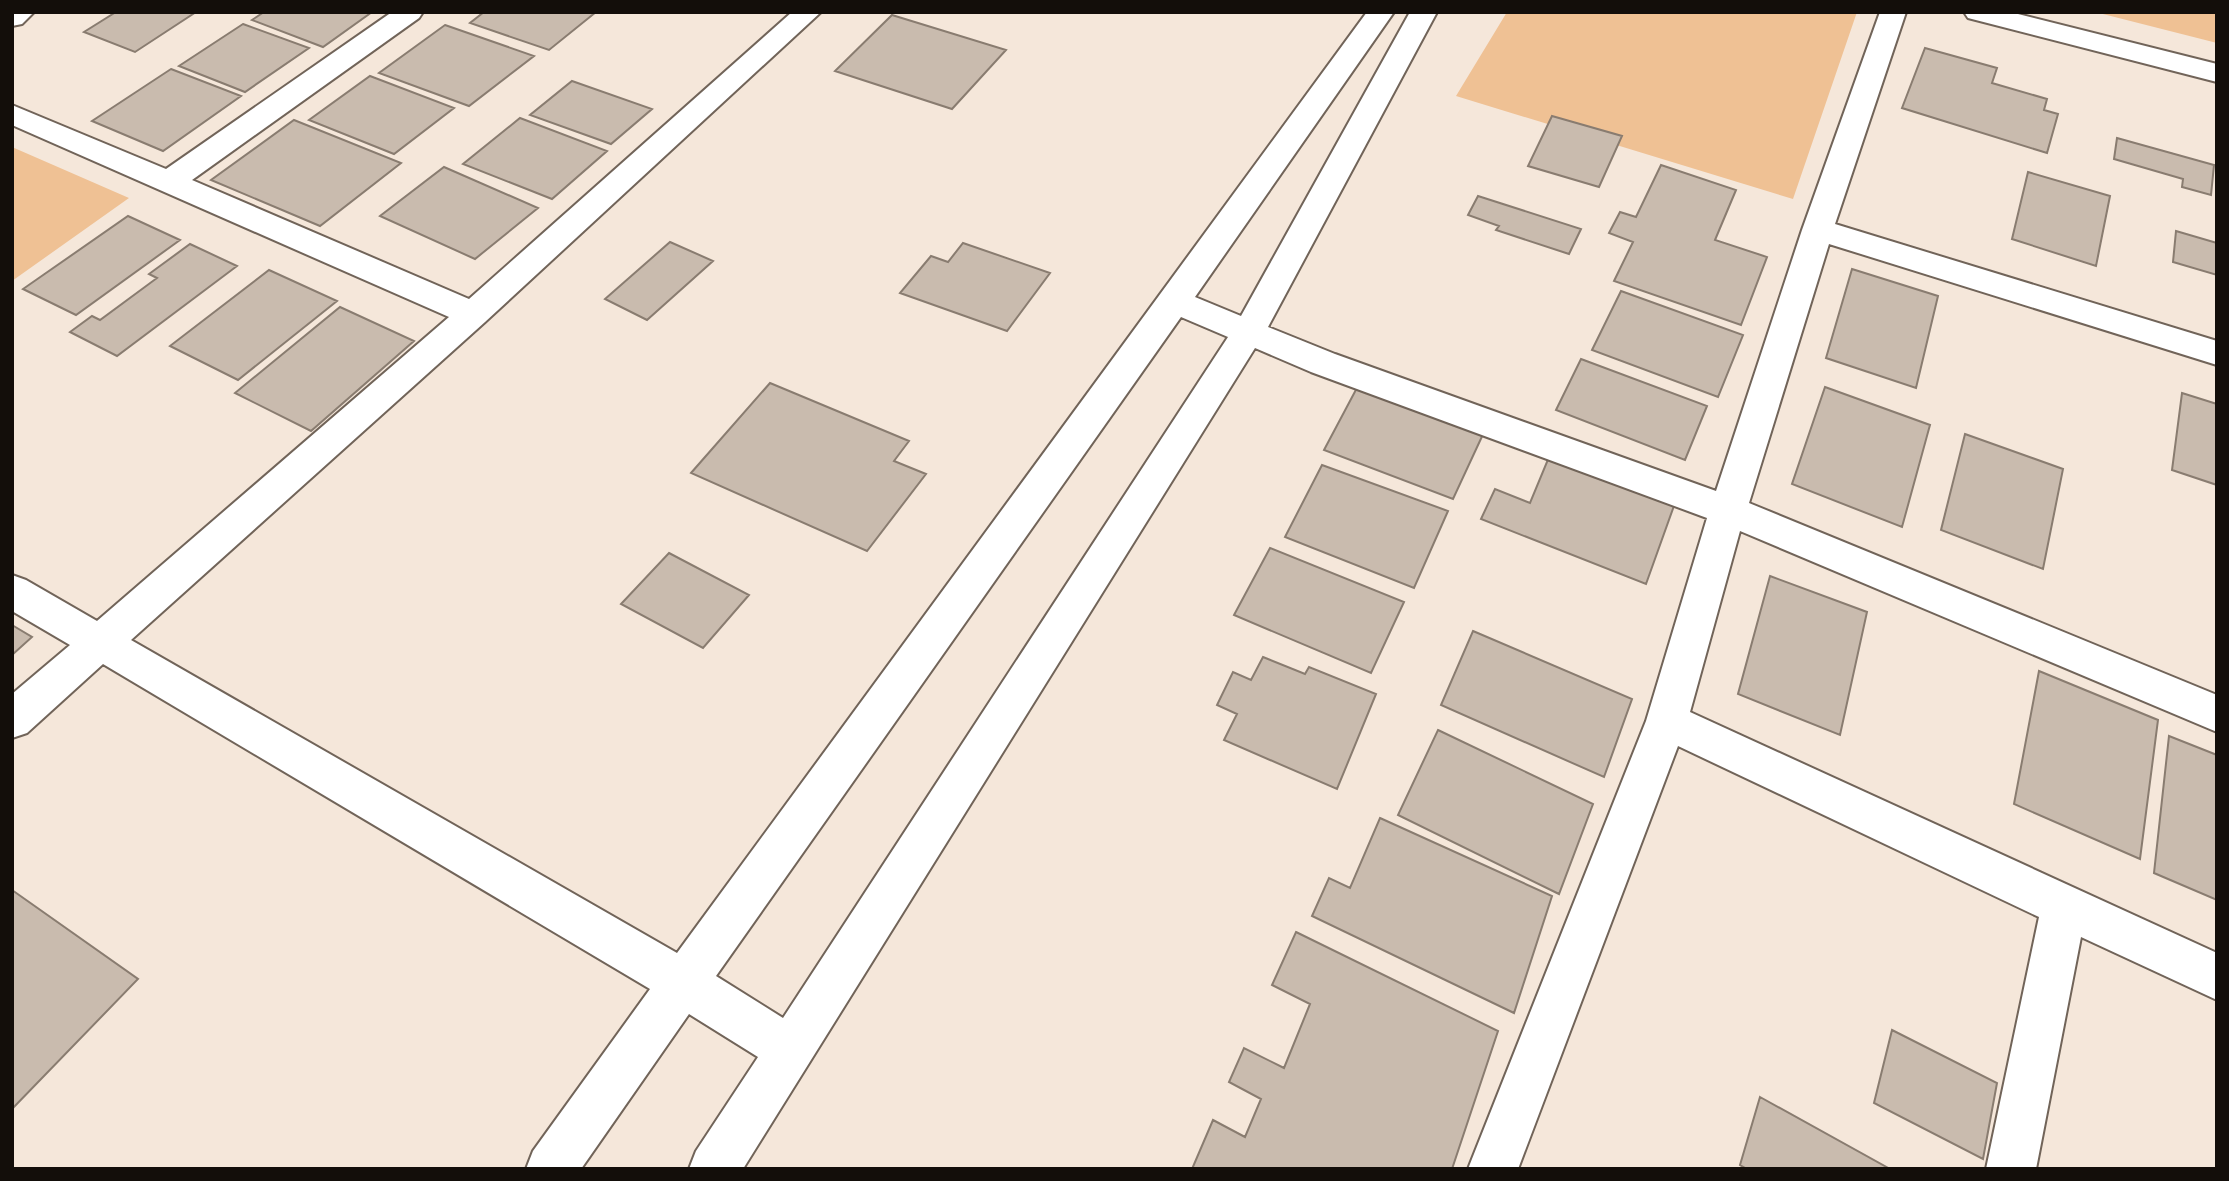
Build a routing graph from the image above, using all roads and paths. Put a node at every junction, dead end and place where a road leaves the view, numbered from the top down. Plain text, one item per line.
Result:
1 (21, 12) edge
2 (410, 12) edge
3 (807, 12) edge
4 (1381, 12) edge
5 (1424, 12) edge
6 (1893, 12) edge
7 (1978, 12) edge
8 (12, 18) edge
9 (2217, 73) edge
10 (12, 114) edge
11 (169, 182) junction
12 (1818, 230) junction
13 (1176, 302) junction
14 (473, 314) junction
15 (1248, 332) junction
16 (2217, 353) edge
17 (1728, 510) junction
18 (12, 590) edge
19 (100, 643) junction
20 (2217, 715) edge
21 (12, 720) edge
22 (1667, 721) junction
23 (2064, 906) junction
24 (2217, 977) edge
25 (682, 982) junction
26 (790, 1049) junction
27 (551, 1169) edge
28 (713, 1169) edge
29 (1493, 1169) edge
30 (2011, 1169) edge

1 - 8 street
2 - 11 street
3 - 14 street
4 - 13 street
5 - 15 street
6 - 12 street
7 - 9 street
10 - 11 street
11 - 14 street
12 - 16 street
12 - 17 street
13 - 15 street
13 - 25 street
14 - 19 street
15 - 17 street
15 - 26 street
17 - 20 street
17 - 22 street
18 - 19 street
19 - 21 street
19 - 25 street
22 - 23 street
22 - 29 street
23 - 24 street
23 - 30 street
25 - 26 street
25 - 27 street
26 - 28 street

